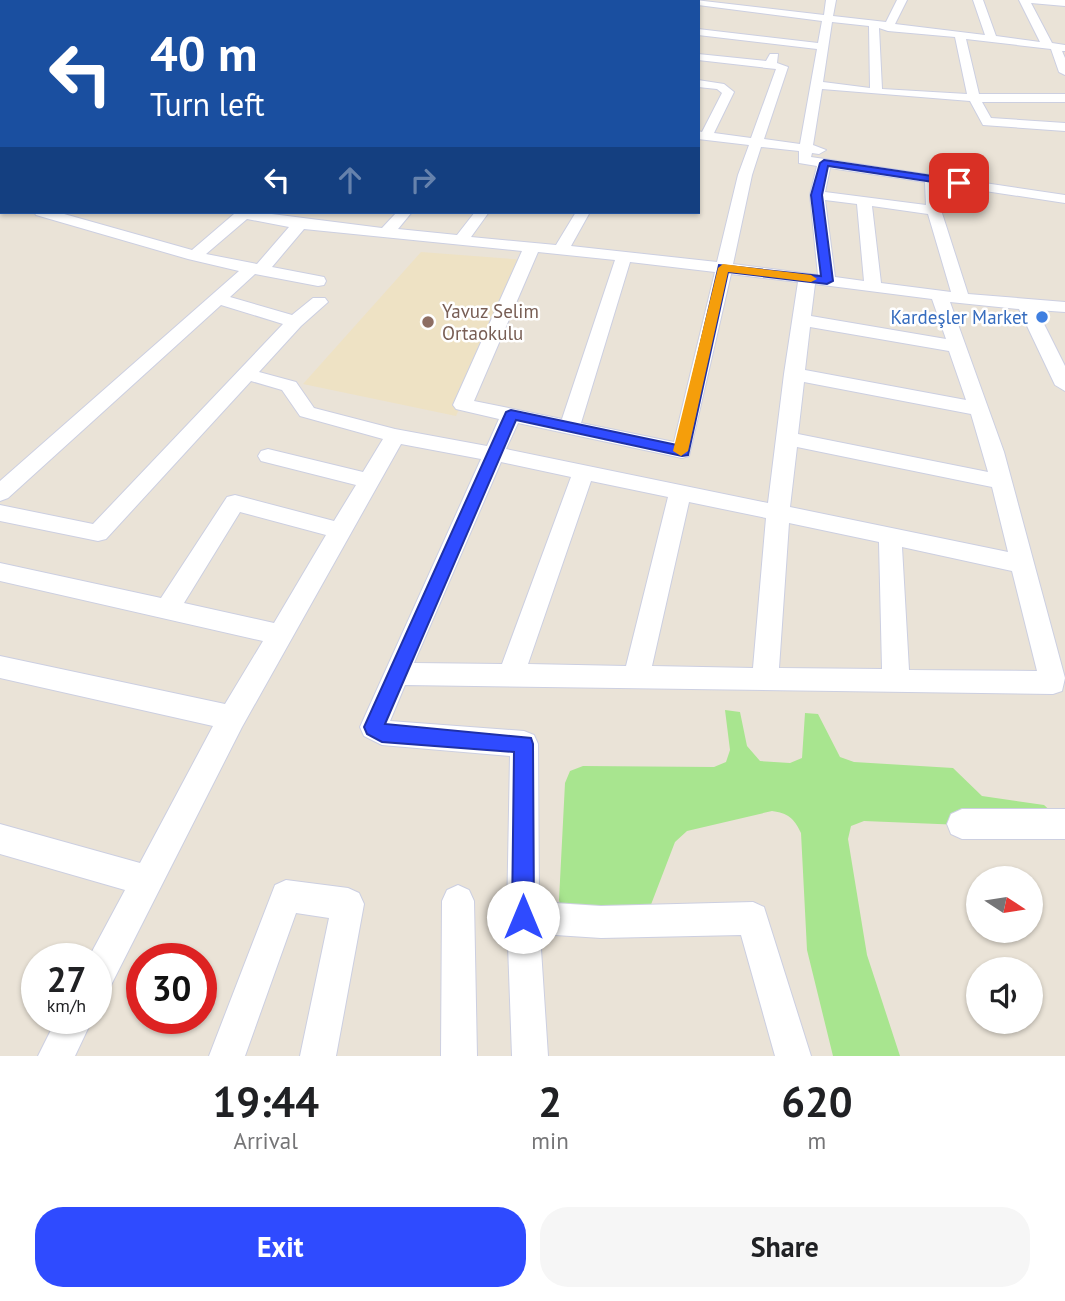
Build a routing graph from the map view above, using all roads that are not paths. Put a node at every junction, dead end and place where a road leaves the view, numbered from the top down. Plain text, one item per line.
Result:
1 (831, 0) edge
2 (902, 0) edge
3 (978, 0) edge
4 (1024, 0) edge
5 (785, 1) edge
6 (700, 3) edge
7 (1065, 3) edge
8 (731, 4) edge
9 (828, 21) junction
10 (874, 26) junction
11 (888, 28) junction
12 (700, 32) edge
13 (960, 36) junction
14 (992, 40) junction
15 (700, 47) edge
16 (824, 47) junction
17 (1056, 47) edge
18 (700, 57) edge
19 (777, 60) junction
20 (1065, 72) edge
21 (700, 83) edge
22 (817, 85) junction
23 (876, 92) junction
24 (974, 98) junction
25 (1065, 99) edge
26 (1065, 127) edge
27 (702, 136) edge
28 (755, 143) junction
29 (806, 148) junction
30 (824, 163) junction
31 (932, 179) junction
32 (1065, 185) edge
33 (817, 195) junction
34 (1065, 199) edge
35 (864, 201) junction
36 (934, 210) junction
37 (48, 214) edge
38 (248, 214) edge
39 (254, 214) edge
40 (327, 214) edge
41 (403, 214) edge
42 (480, 214) edge
43 (582, 214) edge
44 (308, 225) junction
45 (386, 233) junction
46 (461, 240) junction
47 (532, 247) junction
48 (560, 251) junction
49 (194, 256) junction
50 (624, 256) junction
51 (723, 268) junction
52 (256, 269) junction
53 (817, 279) junction
54 (318, 281) dead end
55 (873, 286) junction
56 (950, 296) junction
57 (217, 298) junction
58 (319, 302) dead end
59 (1025, 304) junction
60 (1065, 307) edge
61 (801, 320) junction
62 (295, 322) junction
63 (958, 347) junction
64 (247, 373) junction
65 (793, 374) junction
66 (1065, 385) edge
67 (979, 409) junction
68 (511, 415) junction
69 (570, 427) junction
70 (395, 436) junction
71 (786, 438) junction
72 (493, 454) junction
73 (268, 456) dead end
74 (583, 472) junction
75 (369, 481) junction
76 (1002, 482) junction
77 (0, 493) edge
78 (680, 493) junction
79 (0, 513) edge
80 (778, 513) junction
81 (340, 531) junction
82 (890, 537) junction
83 (1024, 564) junction
84 (0, 572) edge
85 (167, 610) junction
86 (279, 635) junction
87 (401, 663) junction
88 (0, 667) edge
89 (511, 675) junction
90 (637, 676) junction
91 (765, 678) junction
92 (896, 680) junction
93 (232, 718) junction
94 (962, 824) dead end
95 (1065, 824) edge
96 (0, 839) edge
97 (147, 881) junction
98 (458, 901) dead end
99 (523, 917) junction
100 (112, 948) edge
101 (68, 1034) edge
102 (56, 1056) edge
103 (228, 1056) edge
104 (318, 1056) edge
105 (459, 1056) edge
106 (530, 1056) edge
107 (793, 1056) edge

1 - 9 street
2 - 11 street
3 - 14 street
4 - 7 street
4 - 17 street
5 - 8 street
6 - 8 street
8 - 9 street
9 - 10 street
9 - 16 street
10 - 11 street
10 - 23 street
11 - 13 street
12 - 16 street
13 - 14 street
13 - 24 street
14 - 17 street
15 - 19 street
16 - 22 street
17 - 20 street
18 - 19 street
19 - 28 street
21 - 27 street
22 - 23 street
22 - 29 street
23 - 24 street
24 - 25 street
24 - 26 street
27 - 28 street
28 - 29 street
28 - 51 street
29 - 30 street
29 - 32 street
30 - 31 street
30 - 33 street
31 - 34 street
31 - 36 street
33 - 35 street
33 - 53 street
35 - 36 street
35 - 55 street
36 - 56 street
37 - 49 street
38 - 49 street
39 - 44 street
40 - 44 street
41 - 45 street
42 - 46 street
43 - 48 street
44 - 45 street
44 - 52 street
45 - 46 street
46 - 47 street
47 - 48 street
47 - 68 street
48 - 50 street
49 - 52 street
50 - 51 street
50 - 69 street
51 - 53 street
51 - 69 street
52 - 54 street
52 - 57 street
53 - 55 street
53 - 61 street
55 - 56 street
56 - 59 street
56 - 63 street
57 - 62 street
57 - 77 street
58 - 62 street
59 - 60 street
59 - 66 street
61 - 63 street
61 - 65 street
62 - 64 street
63 - 67 street
64 - 70 street
64 - 79 street
65 - 67 street
65 - 71 street
67 - 76 street
68 - 69 street
68 - 72 street
70 - 72 street
70 - 75 street
71 - 76 street
71 - 80 street
72 - 74 street
72 - 87 street
73 - 75 street
74 - 78 street
74 - 89 street
75 - 81 street
76 - 83 street
78 - 80 street
78 - 90 street
80 - 82 street
80 - 91 street
81 - 85 street
81 - 86 street
82 - 83 street
82 - 92 street
83 - 92 street
84 - 85 street
85 - 86 street
86 - 93 street
87 - 89 street
87 - 99 street
88 - 93 street
89 - 90 street
90 - 91 street
91 - 92 street
93 - 97 street
94 - 95 street
96 - 97 street
97 - 100 street
98 - 105 street
99 - 106 street
99 - 107 street
101 - 102 street
103 - 104 street

